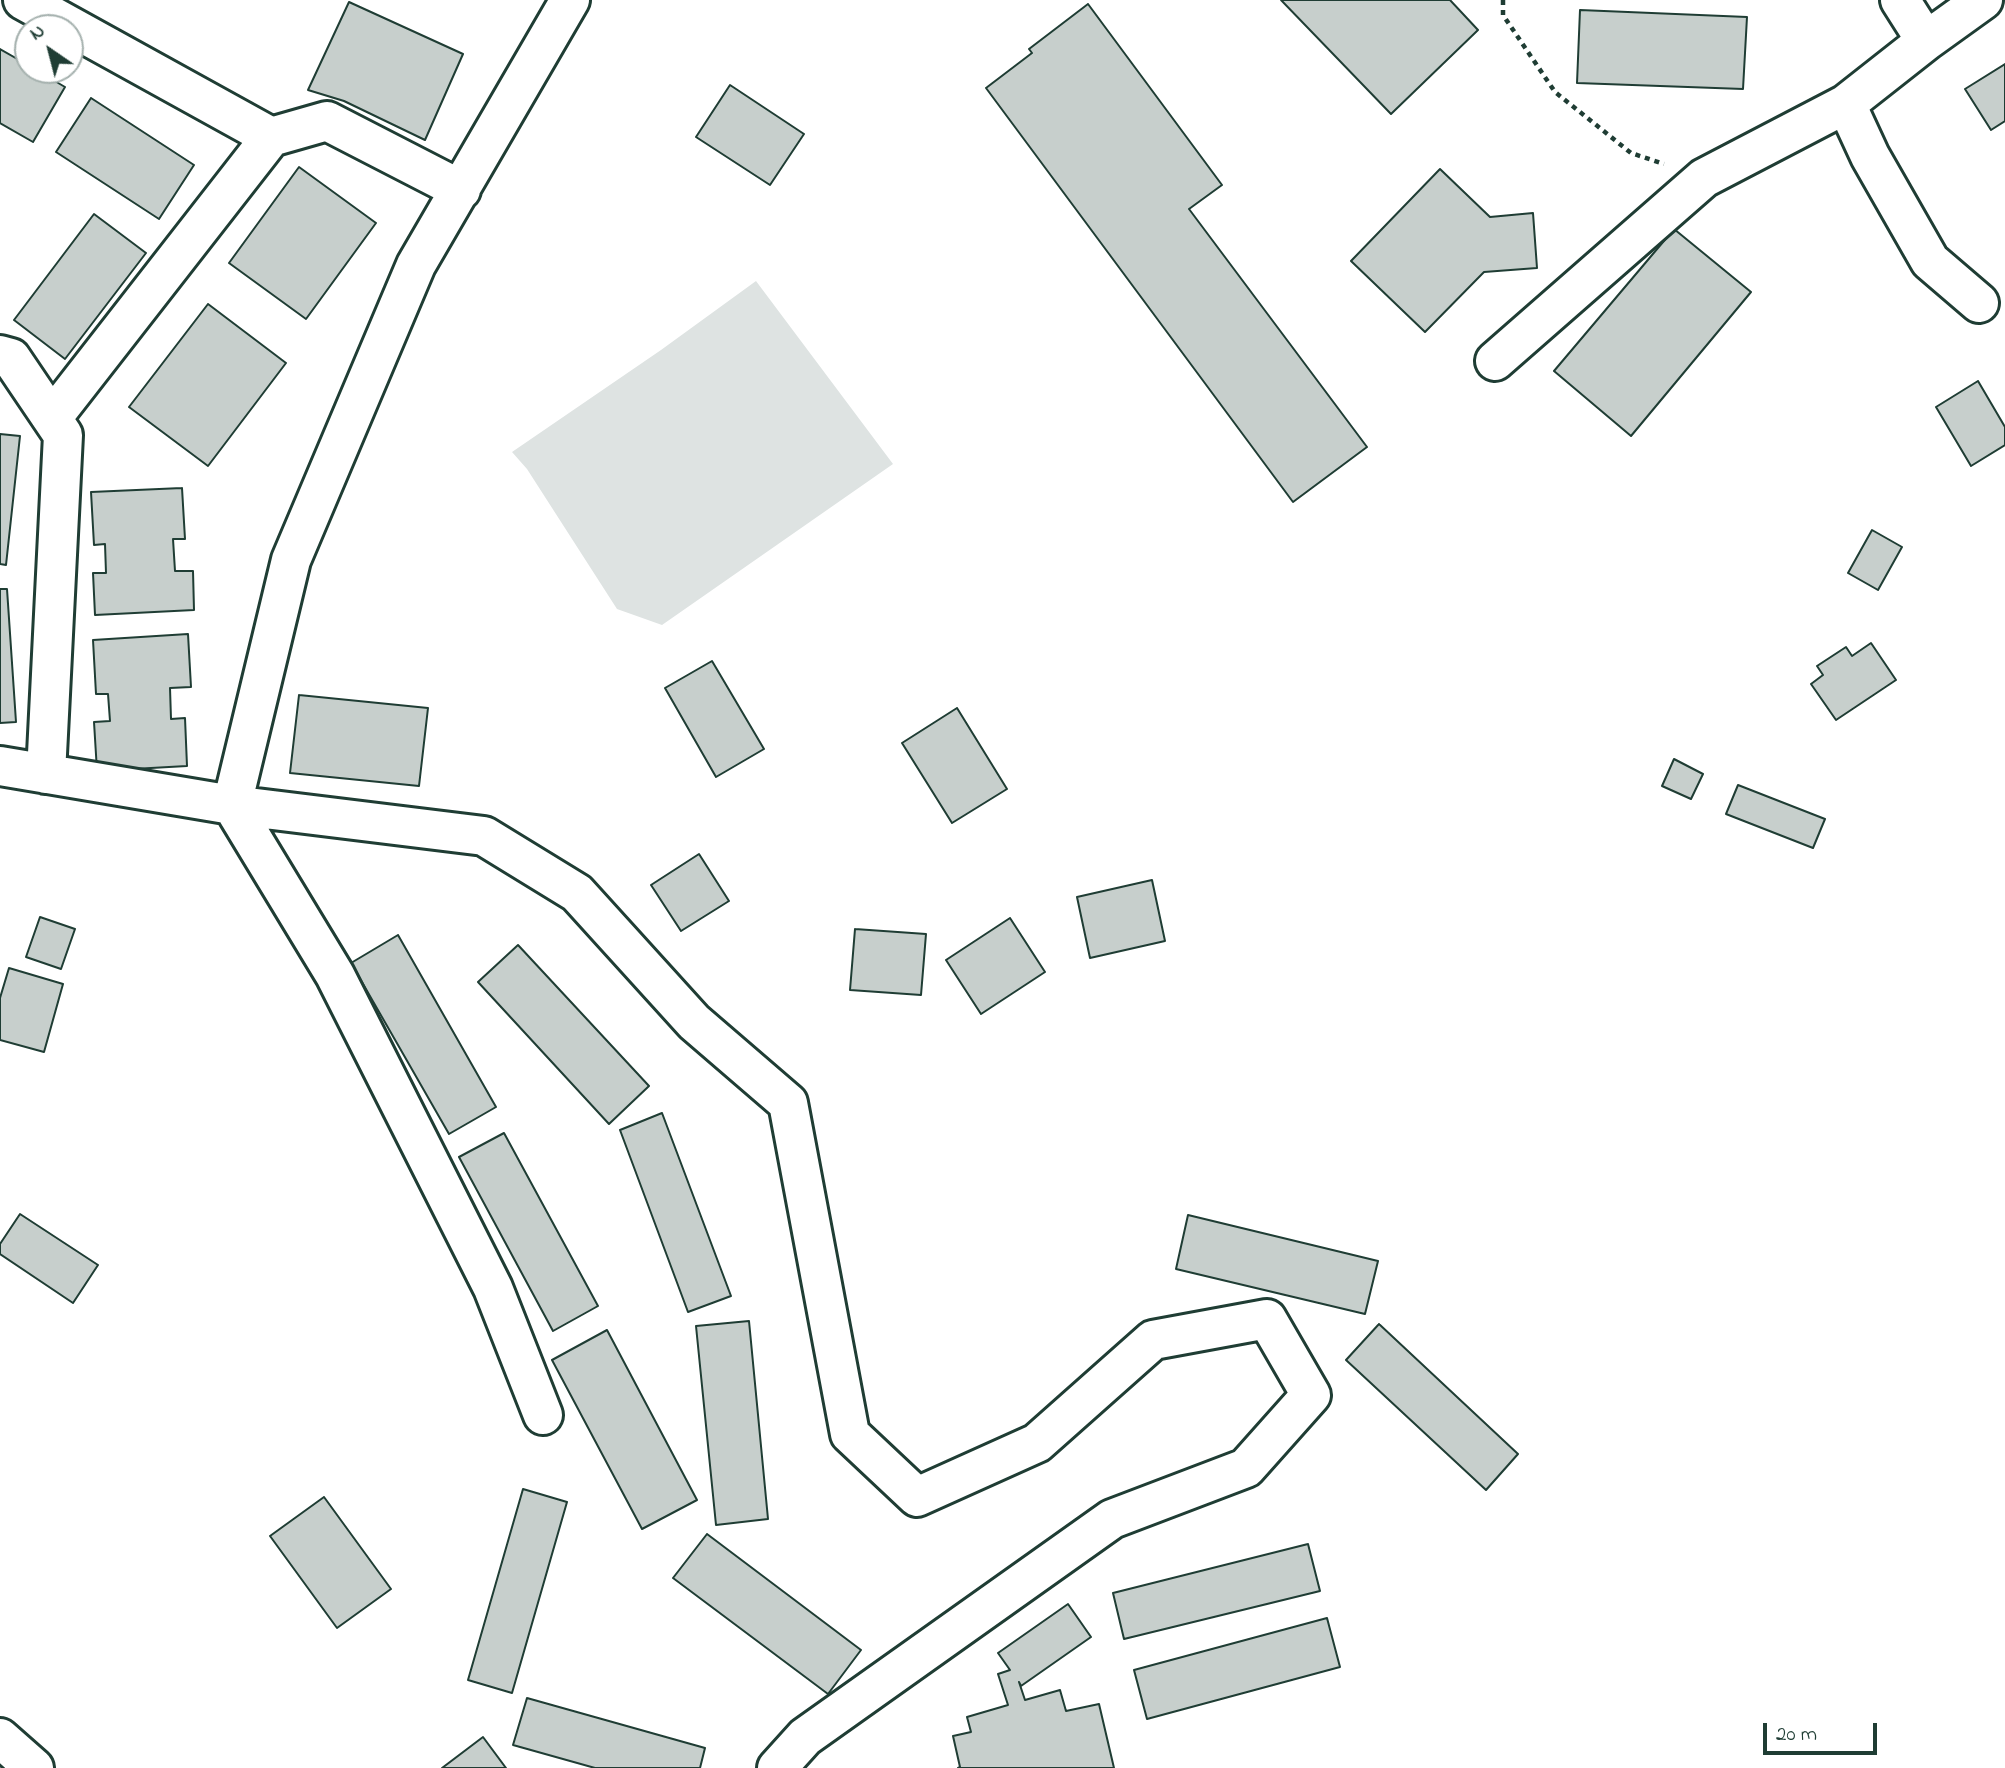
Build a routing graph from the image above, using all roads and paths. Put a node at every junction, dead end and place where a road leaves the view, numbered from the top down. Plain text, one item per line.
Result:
1 (23, 0) edge
2 (570, 0) edge
3 (1503, 0) edge
4 (1900, 0) edge
5 (1983, 0) edge
6 (1926, 41) junction
7 (1846, 104) junction
8 (271, 137) junction
9 (1704, 178) junction
10 (461, 190) junction
11 (1979, 303) dead end
12 (0, 355) edge
13 (1495, 361) dead end
14 (52, 418) junction
15 (0, 766) edge
16 (46, 774) junction
17 (232, 805) junction
18 (543, 1415) dead end
19 (0, 1738) edge
20 (34, 1768) edge
21 (777, 1768) edge

1 - 8 street
2 - 10 street
3 - 9 path
4 - 6 street
5 - 6 street
6 - 7 street
7 - 9 street
7 - 11 street
8 - 10 street
8 - 14 street
9 - 13 street
10 - 17 street
12 - 14 street
14 - 16 street
15 - 16 street
16 - 17 street
17 - 18 street
17 - 21 street
19 - 20 street

